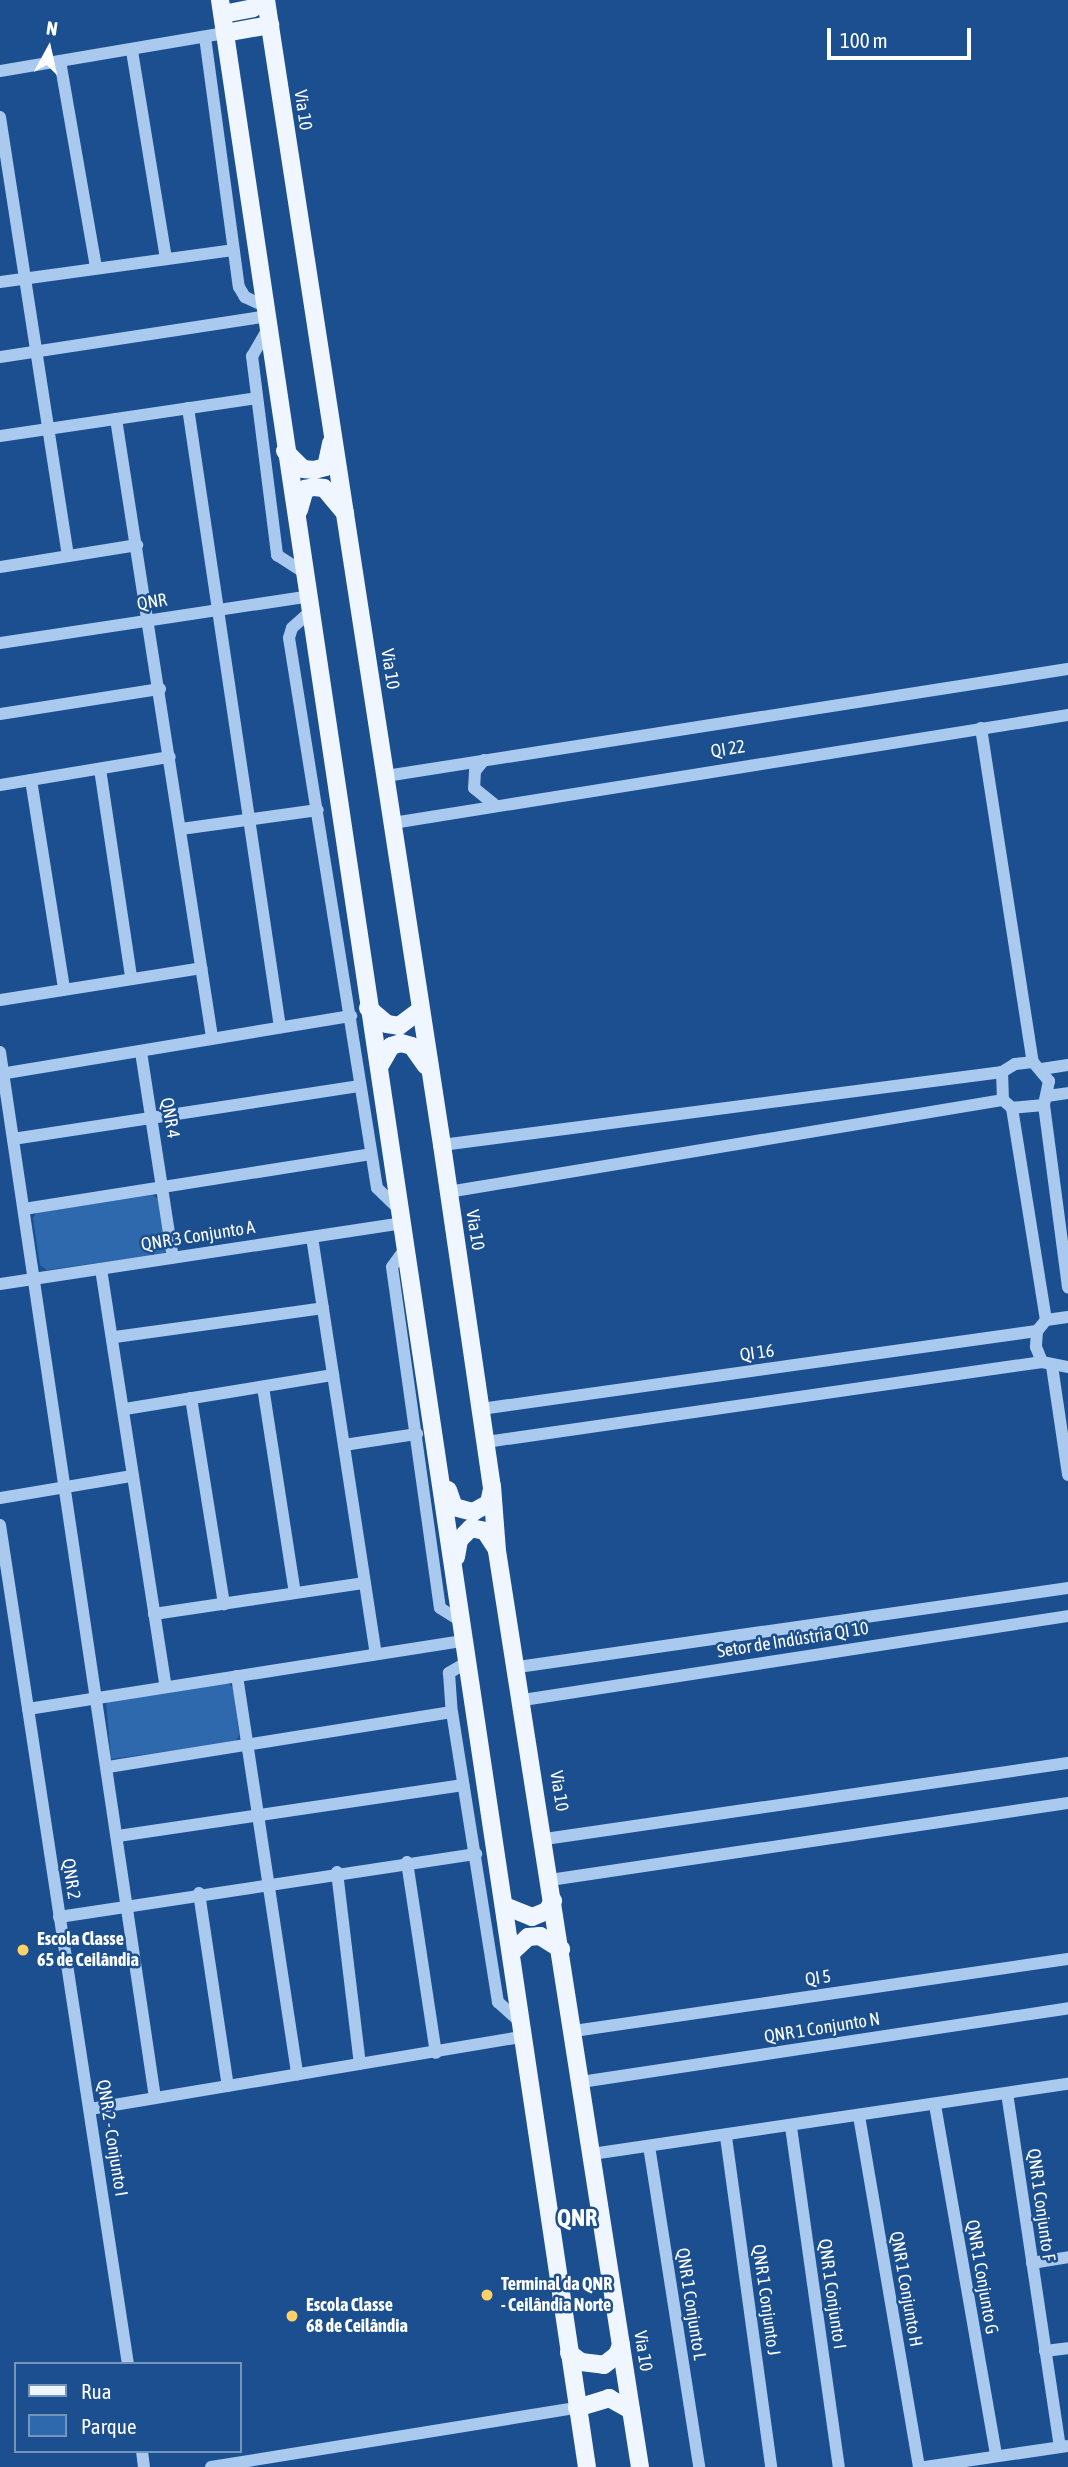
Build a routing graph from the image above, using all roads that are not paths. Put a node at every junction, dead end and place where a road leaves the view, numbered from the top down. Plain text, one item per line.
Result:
1 (264, 0) edge
2 (221, 7) edge
3 (270, 25) junction
4 (225, 33) junction
5 (205, 37) junction
6 (132, 51) junction
7 (60, 61) junction
8 (0, 71) edge
9 (0, 117) edge
10 (233, 250) junction
11 (166, 258) junction
12 (96, 268) junction
13 (27, 278) junction
14 (0, 282) edge
15 (268, 317) junction
16 (36, 351) junction
17 (0, 357) edge
18 (256, 398) junction
19 (188, 408) junction
20 (116, 419) junction
21 (48, 429) junction
22 (333, 434) junction
23 (0, 436) edge
24 (285, 451) junction
25 (345, 513) junction
26 (298, 519) junction
27 (137, 545) junction
28 (68, 556) junction
29 (0, 567) edge
30 (306, 574) junction
31 (311, 603) junction
32 (217, 610) junction
33 (150, 620) junction
34 (0, 643) edge
35 (1068, 669) edge
36 (160, 689) junction
37 (0, 714) edge
38 (1068, 715) edge
39 (981, 728) junction
40 (170, 757) junction
41 (484, 761) junction
42 (100, 769) junction
43 (386, 776) junction
44 (31, 780) junction
45 (0, 785) edge
46 (495, 805) junction
47 (318, 810) junction
48 (249, 819) junction
49 (393, 823) junction
50 (181, 829) junction
51 (201, 968) junction
52 (131, 977) junction
53 (64, 989) junction
54 (0, 1000) edge
55 (368, 1007) junction
56 (420, 1010) junction
57 (351, 1016) junction
58 (279, 1027) junction
59 (212, 1037) junction
60 (0, 1052) edge
61 (141, 1052) junction
62 (1068, 1065) edge
63 (1038, 1066) junction
64 (379, 1068) junction
65 (1002, 1072) junction
66 (2, 1073) edge
67 (430, 1073) junction
68 (360, 1086) junction
69 (1068, 1093) edge
70 (1045, 1100) junction
71 (1007, 1104) junction
72 (153, 1121) junction
73 (13, 1139) junction
74 (442, 1145) junction
75 (372, 1154) junction
76 (164, 1188) junction
77 (448, 1192) junction
78 (24, 1209) junction
79 (400, 1216) junction
80 (312, 1237) junction
81 (405, 1249) junction
82 (173, 1258) junction
83 (101, 1269) junction
84 (34, 1279) junction
85 (0, 1284) edge
86 (1068, 1287) edge
87 (323, 1308) junction
88 (1068, 1317) edge
89 (1042, 1326) junction
90 (115, 1337) junction
91 (1047, 1364) junction
92 (1068, 1367) edge
93 (333, 1375) junction
94 (263, 1387) junction
95 (191, 1398) junction
96 (125, 1409) junction
97 (481, 1409) junction
98 (416, 1434) junction
99 (486, 1442) junction
100 (344, 1445) junction
101 (438, 1457) junction
102 (1068, 1475) edge
103 (132, 1476) junction
104 (492, 1486) junction
105 (64, 1487) junction
106 (0, 1498) edge
107 (0, 1525) edge
108 (497, 1551) junction
109 (454, 1566) junction
110 (365, 1583) junction
111 (1068, 1588) edge
112 (295, 1594) junction
113 (224, 1604) junction
114 (154, 1614) junction
115 (1068, 1616) edge
116 (459, 1620) junction
117 (463, 1641) junction
118 (376, 1653) junction
119 (466, 1663) junction
120 (518, 1667) junction
121 (237, 1676) junction
122 (166, 1687) junction
123 (97, 1697) junction
124 (523, 1699) junction
125 (28, 1709) junction
126 (452, 1712) junction
127 (247, 1744) junction
128 (1068, 1763) edge
129 (108, 1767) junction
130 (463, 1785) junction
131 (1068, 1803) edge
132 (258, 1814) junction
133 (117, 1836) junction
134 (545, 1839) junction
135 (476, 1854) junction
136 (407, 1862) junction
137 (337, 1872) junction
138 (550, 1880) junction
139 (268, 1882) junction
140 (199, 1894) junction
141 (553, 1901) junction
142 (128, 1906) junction
143 (505, 1906) junction
144 (59, 1917) junction
145 (561, 1949) junction
146 (512, 1952) junction
147 (1068, 1959) edge
148 (1068, 2008) edge
149 (521, 2029) junction
150 (574, 2031) junction
151 (436, 2053) junction
152 (360, 2064) junction
153 (297, 2075) junction
154 (581, 2082) junction
155 (1068, 2084) edge
156 (228, 2086) junction
157 (1007, 2094) junction
158 (155, 2098) junction
159 (935, 2105) junction
160 (90, 2109) junction
161 (859, 2116) junction
162 (791, 2127) junction
163 (726, 2137) junction
164 (649, 2146) junction
165 (592, 2154) junction
166 (1068, 2257) edge
167 (1032, 2263) junction
168 (621, 2345) junction
169 (1068, 2348) edge
170 (1045, 2351) junction
171 (569, 2353) junction
172 (128, 2362) edge
173 (577, 2408) junction
174 (631, 2410) junction
175 (1064, 2446) edge
176 (996, 2456) junction
177 (211, 2467) edge
178 (587, 2467) edge
179 (640, 2467) edge
180 (699, 2467) edge
181 (771, 2467) edge
182 (839, 2467) edge
183 (919, 2467) edge
184 (925, 2467) edge

1 - 2 main road
1 - 3 main road, Via 10
2 - 4 main road
3 - 4 main road
3 - 22 main road, Via 10
4 - 5 street
4 - 15 main road
5 - 6 street
5 - 10 street
6 - 7 street
6 - 11 street
7 - 8 street
7 - 12 street
9 - 13 street
10 - 11 street
10 - 15 street
11 - 12 street
12 - 13 street
13 - 14 street
13 - 16 street
15 - 16 street
15 - 18 street
15 - 24 main road
16 - 17 street
16 - 21 street
18 - 19 street
18 - 30 street
19 - 20 street
19 - 32 street
20 - 21 street
20 - 27 street
21 - 23 street
21 - 28 street
22 - 24 main road
22 - 25 main road, Via 10
24 - 26 main road
25 - 26 main road
25 - 43 main road, Via 10
26 - 30 main road
27 - 28 street
27 - 33 street
28 - 29 street
30 - 31 main road
31 - 32 street, QNR
31 - 47 street
31 - 55 main road
32 - 33 street, QNR
32 - 48 street
33 - 34 street, QNR
33 - 36 street
35 - 41 street
36 - 37 street
36 - 40 street
38 - 39 street, QI 22
39 - 46 street, QI 22
39 - 63 street
40 - 42 street
40 - 50 street
41 - 43 street
41 - 46 street
42 - 44 street
42 - 52 street
43 - 49 main road, Via 10
44 - 45 street
44 - 53 street
46 - 49 street, QI 22
47 - 48 street
47 - 57 street
48 - 50 street
48 - 58 street
49 - 56 main road, Via 10
50 - 51 street
51 - 52 street
51 - 59 street
52 - 53 street
53 - 54 street
55 - 56 main road
55 - 64 main road
56 - 67 main road, Via 10
57 - 58 street
57 - 68 street
58 - 59 street
59 - 61 street
60 - 66 street
61 - 66 street
61 - 72 street, QNR 4
62 - 63 street
63 - 65 street
63 - 70 street
64 - 67 main road
64 - 79 main road
65 - 71 street
65 - 74 street
66 - 73 street
67 - 74 main road, Via 10
68 - 72 street
68 - 75 street
69 - 70 street
70 - 71 street
70 - 86 street
71 - 77 street
71 - 89 street
72 - 73 street
72 - 76 street, QNR 4
73 - 78 street
74 - 77 main road, Via 10
75 - 76 street
75 - 79 street
76 - 78 street
76 - 82 street, QNR 4
77 - 97 main road, Via 10
78 - 84 street
79 - 80 street, QNR 3 Conjunto A
79 - 81 main road
80 - 82 street, QNR 3 Conjunto A
80 - 87 street
81 - 98 street
81 - 101 main road
82 - 83 street, QNR 3 Conjunto A
83 - 84 street, QNR 3 Conjunto A
83 - 90 street
84 - 85 street, QNR 3 Conjunto A
84 - 105 street
87 - 90 street
87 - 93 street
88 - 89 street, QI 16
89 - 91 street
89 - 97 street, QI 16
90 - 96 street
91 - 92 street
91 - 99 street
91 - 102 street
93 - 94 street
93 - 100 street
94 - 95 street
94 - 112 street
95 - 96 street
95 - 113 street
96 - 103 street
97 - 99 main road, Via 10
98 - 100 street
98 - 116 street
99 - 104 main road, Via 10
100 - 110 street
101 - 104 main road
101 - 109 main road
103 - 105 street
103 - 114 street
104 - 108 main road, Via 10
105 - 106 street
105 - 123 street
107 - 125 street, QNR 2
108 - 109 main road
108 - 120 main road, Via 10
109 - 116 main road
110 - 112 street
110 - 118 street
111 - 120 street
112 - 113 street
113 - 114 street
114 - 122 street
115 - 124 street, Setor de Indústria QI 10
116 - 117 main road
117 - 118 street
117 - 119 main road
118 - 121 street
119 - 126 street
119 - 143 main road
120 - 124 main road, Via 10
121 - 122 street
121 - 127 street
122 - 123 street
123 - 125 street
123 - 129 street
124 - 134 main road, Via 10
125 - 144 street, QNR 2
126 - 127 street
126 - 130 street
127 - 129 street
127 - 132 street
128 - 134 street
129 - 133 street
130 - 132 street
130 - 135 street
131 - 138 street
132 - 133 street
132 - 139 street
133 - 142 street
134 - 138 main road, Via 10
135 - 136 street, QNR 2
135 - 149 street
136 - 137 street, QNR 2
136 - 151 street
137 - 139 street, QNR 2
137 - 152 street
138 - 141 main road, Via 10
139 - 140 street, QNR 2
139 - 153 street
140 - 142 street, QNR 2
140 - 156 street
141 - 143 main road
141 - 145 main road, Via 10
142 - 144 street, QNR 2
142 - 158 street
143 - 146 main road
144 - 160 street, QNR 2 - Conjunto I
145 - 146 main road
145 - 150 main road, Via 10
146 - 149 main road
147 - 150 street, QI 5
148 - 154 street, QNR 1 Conjunto N
149 - 151 street
149 - 171 main road
150 - 154 main road, Via 10
151 - 152 street
152 - 153 street
153 - 156 street
154 - 165 main road, Via 10
155 - 157 street
156 - 158 street
157 - 159 street
157 - 167 street, QNR 1 Conjunto F
158 - 160 street
159 - 161 street
159 - 176 street, QNR 1 Conjunto G
160 - 172 street, QNR 2 - Conjunto I
161 - 162 street
161 - 183 street, QNR 1 Conjunto H
162 - 163 street
162 - 182 street, QNR 1 Conjunto I
163 - 164 street
163 - 181 street, QNR 1 Conjunto J
164 - 165 street
164 - 180 street, QNR 1 Conjunto L
165 - 168 main road, Via 10
166 - 167 street
167 - 170 street, QNR 1 Conjunto F
168 - 171 main road
168 - 174 main road, Via 10
169 - 170 street
170 - 175 street, QNR 1 Conjunto F
171 - 173 main road
173 - 174 main road
173 - 177 street
173 - 178 main road
174 - 179 main road, Via 10
175 - 176 street
176 - 184 street

